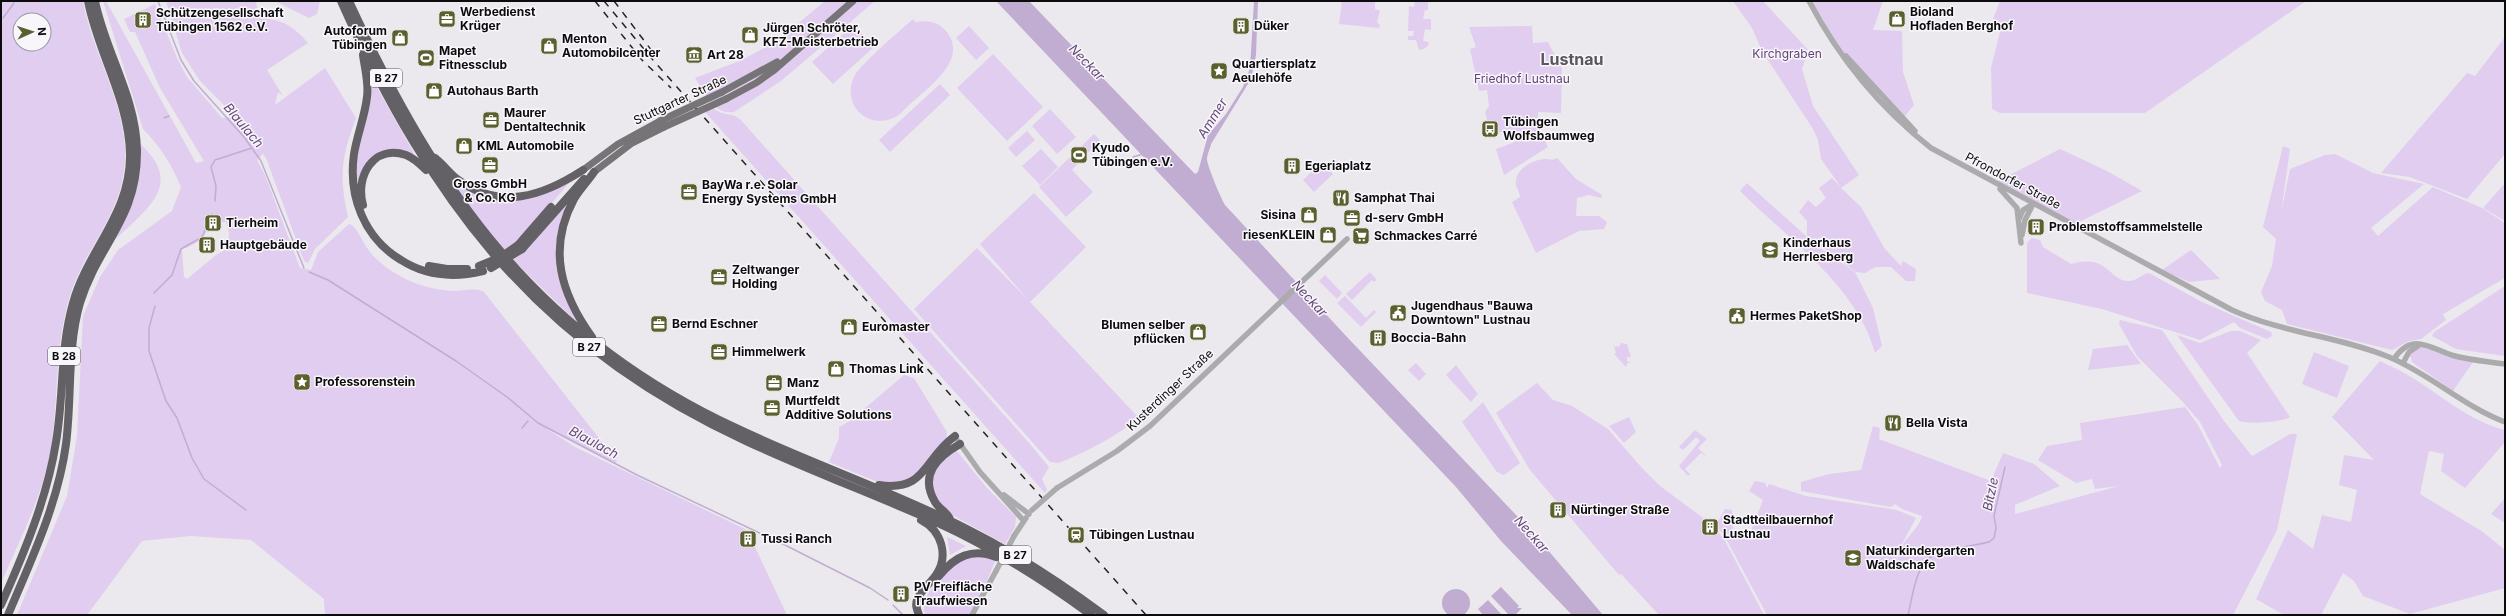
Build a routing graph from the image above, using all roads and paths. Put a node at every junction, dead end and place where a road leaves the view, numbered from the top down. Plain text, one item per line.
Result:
1 (88, 1) edge
2 (95, 1) edge
3 (341, 1) edge
4 (349, 1) edge
5 (853, 1) edge
6 (1809, 1) edge
7 (363, 48) junction
8 (662, 124) junction
9 (428, 153) junction
10 (584, 170) junction
11 (594, 172) junction
12 (433, 175) junction
13 (1994, 183) junction
14 (2033, 204) junction
15 (2019, 220) junction
16 (1346, 238) dead end
17 (520, 247) junction
18 (481, 268) junction
19 (597, 344) junction
20 (2421, 344) junction
21 (2394, 359) junction
22 (2403, 363) junction
23 (2505, 364) edge
24 (2505, 422) edge
25 (955, 436) joint
26 (960, 444) junction
27 (988, 481) junction
28 (872, 486) junction
29 (895, 504) junction
30 (1031, 512) junction
31 (950, 521) junction
32 (1024, 521) junction
33 (1012, 562) junction
34 (1, 605) edge
35 (8, 615) edge
36 (919, 615) edge
37 (924, 615) edge
38 (972, 615) edge
39 (1091, 615) edge
40 (1104, 615) edge

1 - 34 highway, B 28
2 - 35 highway, B 28
3 - 7 highway, B 27
4 - 9 highway, B 27
5 - 8 main road, Stuttgarter Straße, bridge
6 - 13 street, Pfrondorfer Straße
7 - 12 highway, B 27
7 - 18 highway
8 - 10 main road, Stuttgarter Straße
8 - 11 main road, Stuttgarter Straße
9 - 10 highway
9 - 19 highway, B 27
10 - 17 highway
11 - 17 highway
11 - 19 highway
12 - 18 highway
12 - 29 highway, B 27
13 - 14 street, Pfrondorfer Straße
13 - 15 street
14 - 15 street
14 - 15 street
14 - 21 street, Pfrondorfer Straße
16 - 30 street, Kusterdinger Straße, bridge
17 - 18 highway, bridge
19 - 28 highway, B 27
20 - 21 street
20 - 22 street
20 - 23 street
21 - 22 street, Pfrondorfer Straße
22 - 24 street, Pfrondorfer Straße
25 - 26 street
25 - 28 highway
26 - 27 street
26 - 31 highway
27 - 30 street
27 - 32 street
28 - 31 highway, B 27
29 - 33 highway, B 27
29 - 36 highway
30 - 32 street, Kusterdinger Straße
31 - 40 highway, B 27
32 - 38 street, Kusterdinger Straße, bridge
33 - 37 highway
33 - 39 highway, B 27

